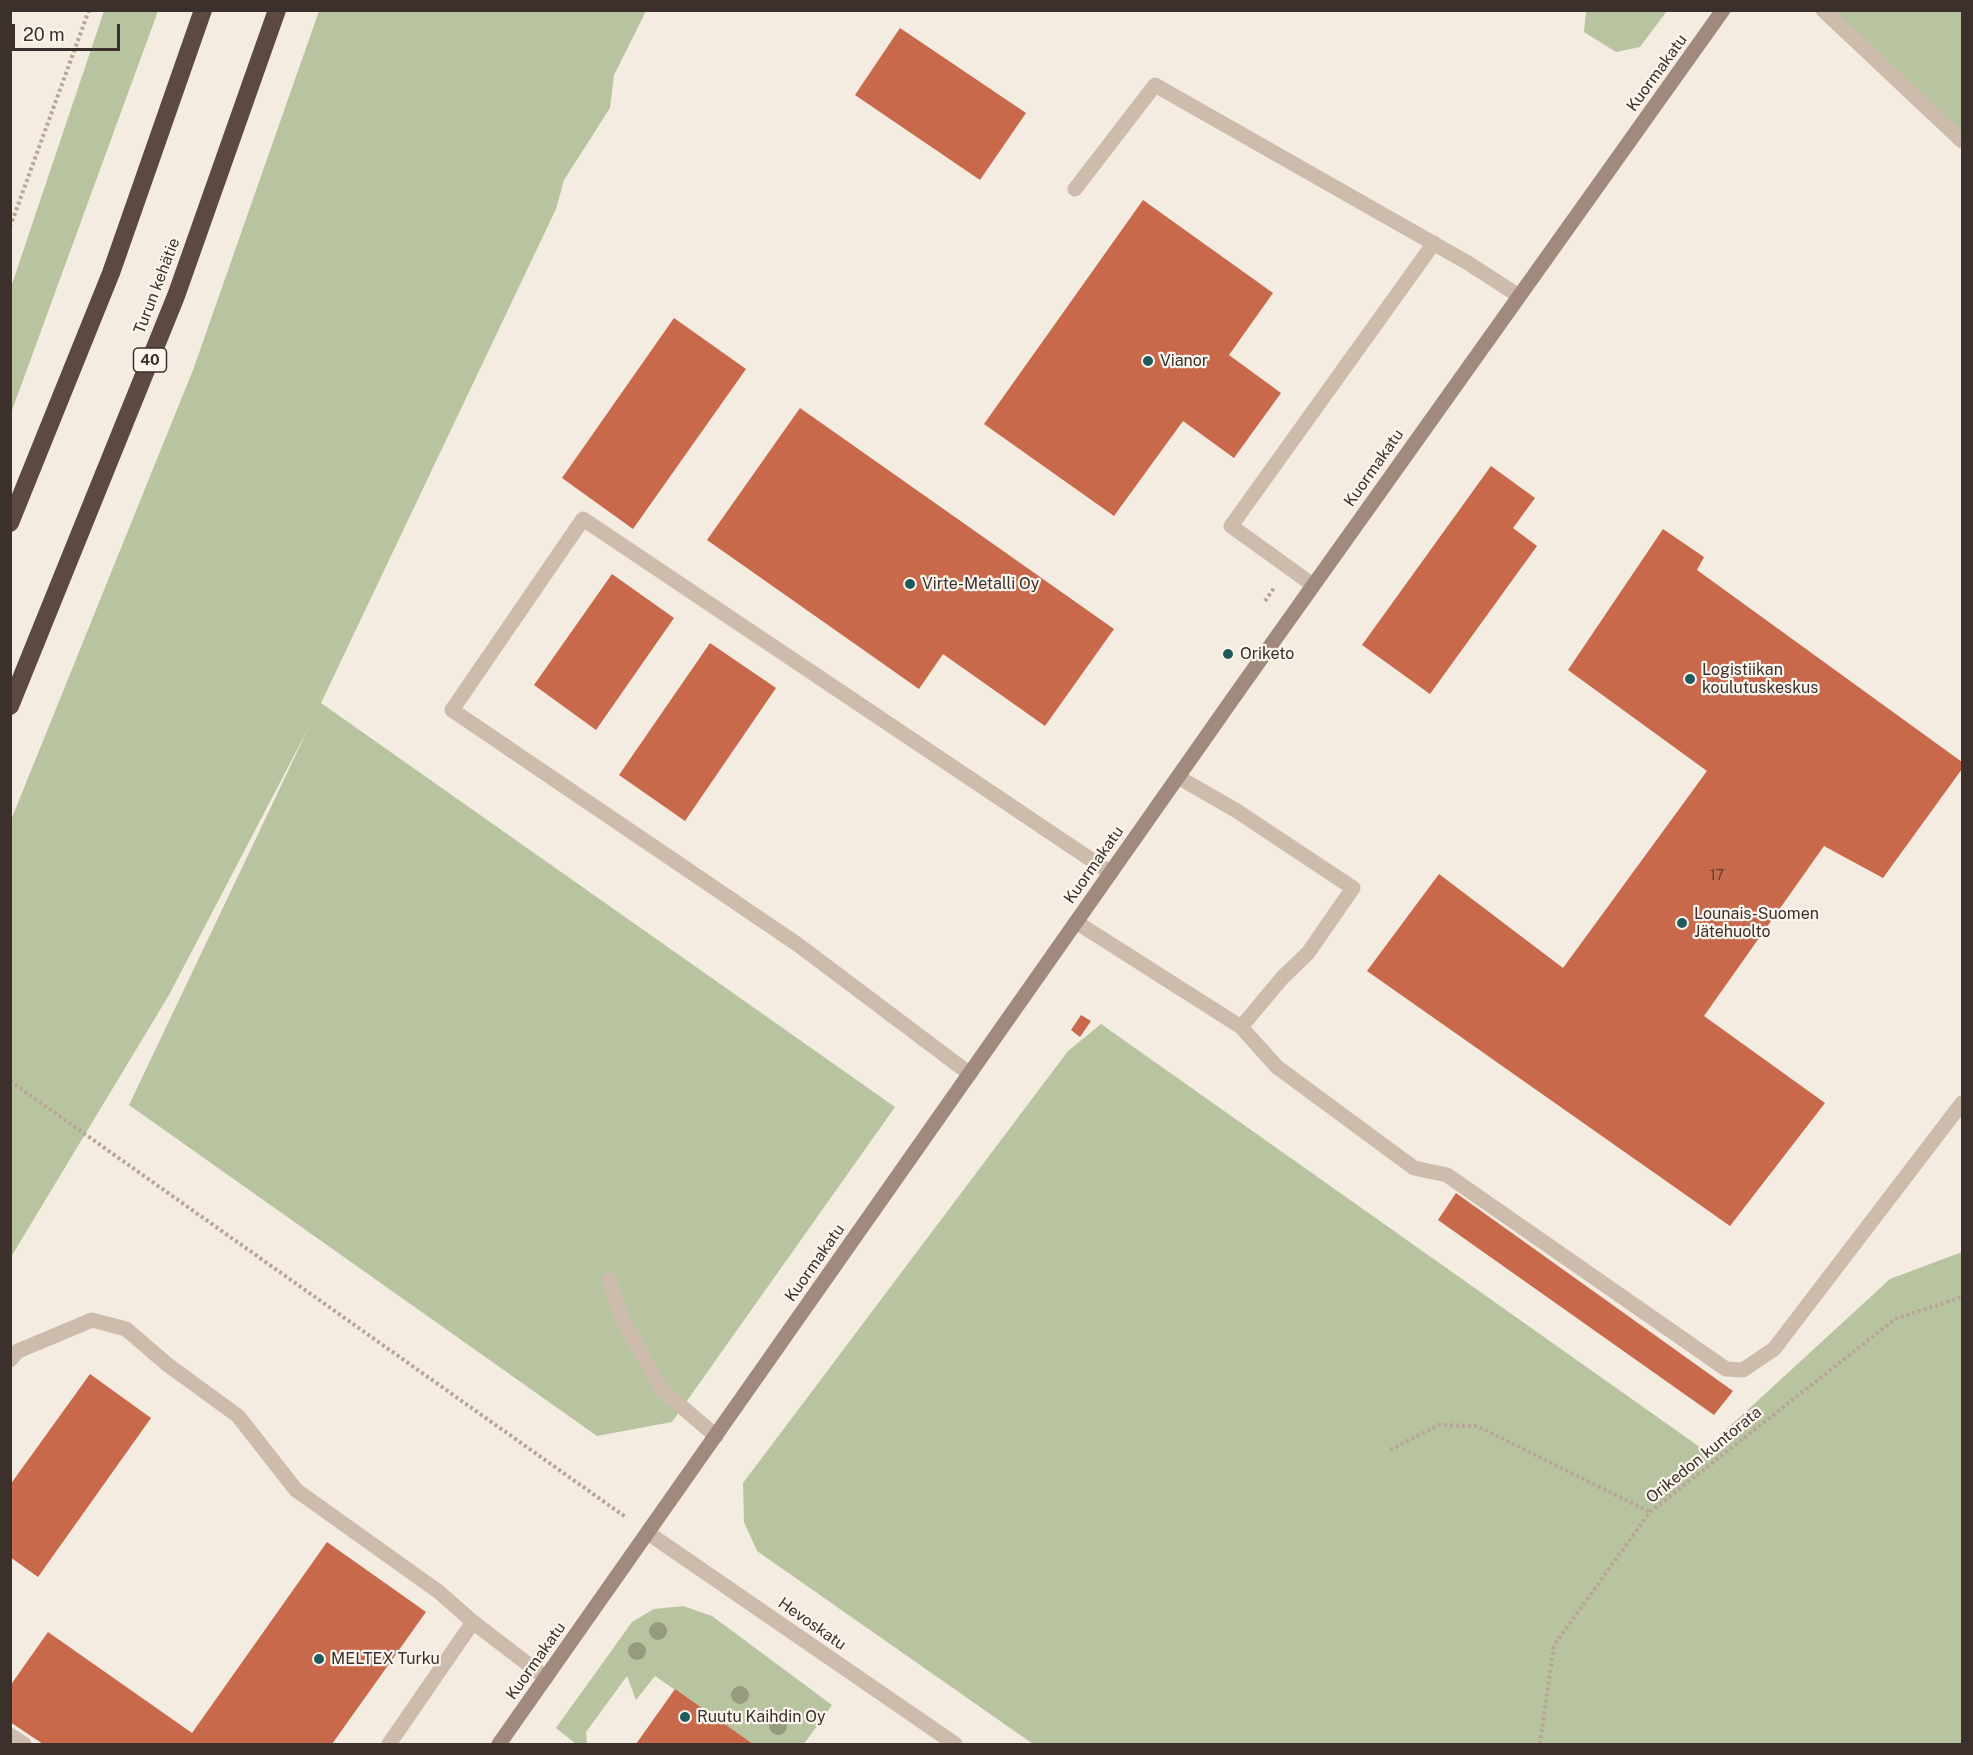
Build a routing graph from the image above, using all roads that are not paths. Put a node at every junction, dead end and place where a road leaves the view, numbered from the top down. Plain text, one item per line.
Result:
1 (203, 10) edge
2 (277, 10) edge
3 (1723, 10) edge
4 (1823, 10) edge
5 (1962, 141) edge
6 (1075, 189) dead end
7 (1434, 243) junction
8 (1519, 296) junction
9 (10, 523) edge
10 (1313, 585) junction
11 (10, 705) edge
12 (1178, 777) junction
13 (1111, 873) junction
14 (1076, 922) junction
15 (1241, 1027) junction
16 (970, 1074) junction
17 (1962, 1103) edge
18 (609, 1280) dead end
19 (10, 1360) edge
20 (716, 1436) junction
21 (648, 1533) junction
22 (473, 1622) junction
23 (546, 1678) junction
24 (10, 1735) edge
25 (24, 1744) edge
26 (389, 1744) edge
27 (499, 1744) edge
28 (955, 1744) edge

1 - 9 highway
2 - 11 highway, Turun kehätie / 40
3 - 8 street, Kuormakatu
4 - 5 street
6 - 7 street
7 - 8 street
7 - 10 street
8 - 10 street, Kuormakatu
10 - 12 street, Kuormakatu
12 - 13 street, Kuormakatu
12 - 15 street
13 - 14 street, Kuormakatu
13 - 16 street
14 - 15 street
14 - 16 street, Kuormakatu
15 - 17 street
16 - 20 street, Kuormakatu
18 - 20 street
19 - 22 street
20 - 21 street, Kuormakatu
21 - 23 street, Kuormakatu
21 - 28 street, Hevoskatu
22 - 23 street
22 - 26 street
23 - 27 street, Kuormakatu
24 - 25 street

